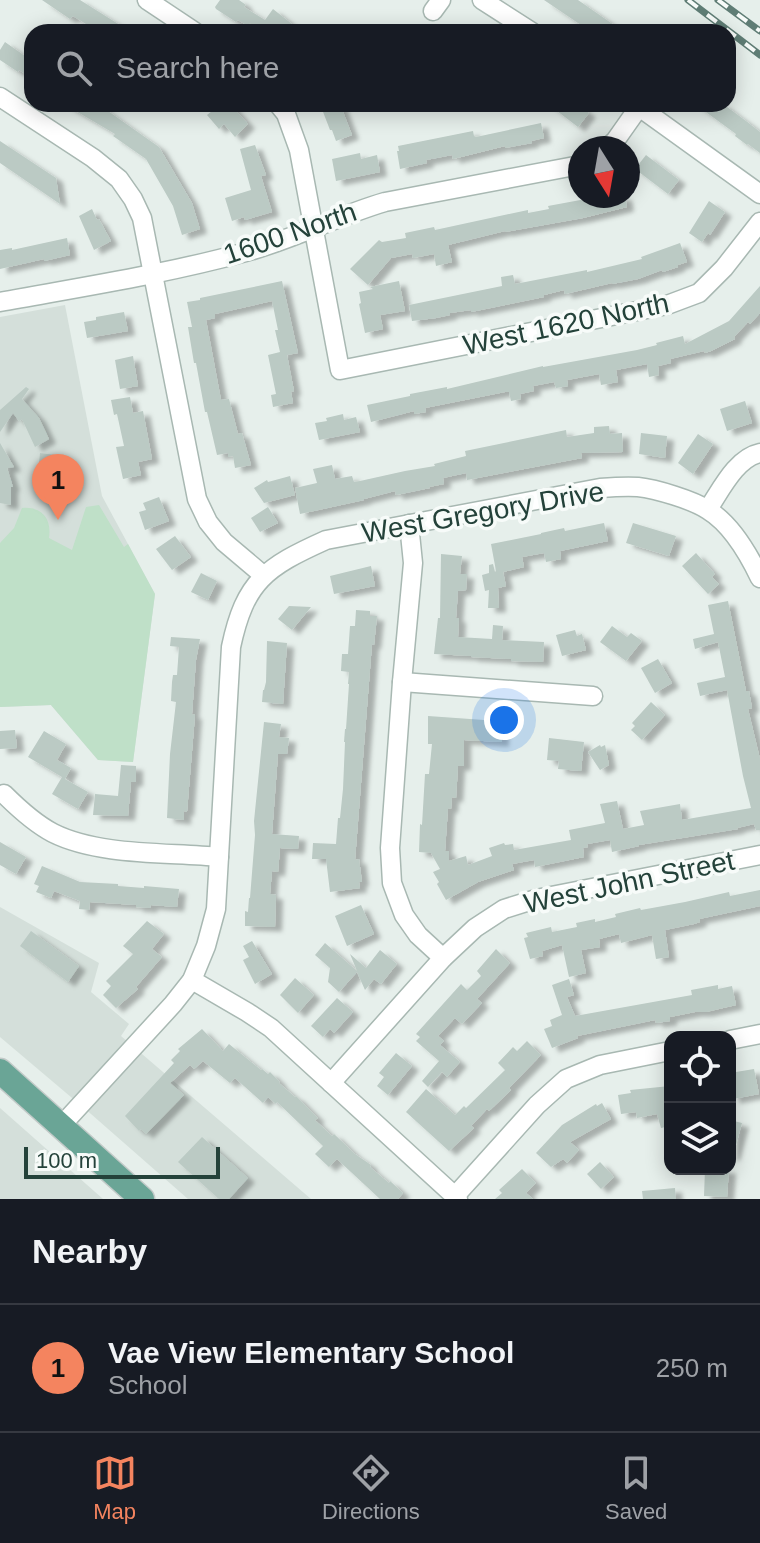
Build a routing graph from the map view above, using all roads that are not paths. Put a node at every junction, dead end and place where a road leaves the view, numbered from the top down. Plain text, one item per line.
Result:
1 (147, 0) edge
2 (482, 0) edge
3 (183, 24) edge
4 (520, 24) edge
5 (0, 97) edge
6 (284, 112) edge
7 (633, 112) edge
8 (647, 112) edge
9 (618, 136) edge
10 (568, 167) edge
11 (760, 194) edge
12 (760, 222) edge
13 (314, 229) junction
14 (153, 273) junction
15 (0, 302) edge
16 (760, 453) edge
17 (708, 509) junction
18 (409, 524) junction
19 (263, 575) junction
20 (760, 578) edge
21 (402, 682) junction
22 (593, 696) dead end
23 (4, 794) dead end
24 (760, 855) edge
25 (219, 857) junction
26 (443, 958) junction
27 (192, 980) junction
28 (760, 1034) edge
29 (736, 1039) edge
30 (664, 1052) edge
31 (0, 1071) edge
32 (331, 1083) junction
33 (61, 1126) junction
34 (457, 1198) edge
35 (142, 1199) edge

1 - 3 street
2 - 4 street
5 - 14 street
6 - 13 street
7 - 9 street
8 - 11 street
10 - 13 street, 1600 North
12 - 13 street, West 1620 North
13 - 14 street, 1600 North
14 - 15 street, 1600 North
14 - 19 street
16 - 17 street
17 - 18 street, West Gregory Drive
17 - 20 street
18 - 19 street, West Gregory Drive
18 - 21 street
19 - 25 street
21 - 22 street
21 - 26 street
23 - 25 street
24 - 26 street, West John Street
25 - 27 street
26 - 32 street, West John Street
27 - 32 street
27 - 33 street
28 - 29 street
30 - 34 street
31 - 33 main road
32 - 34 street
33 - 35 main road

